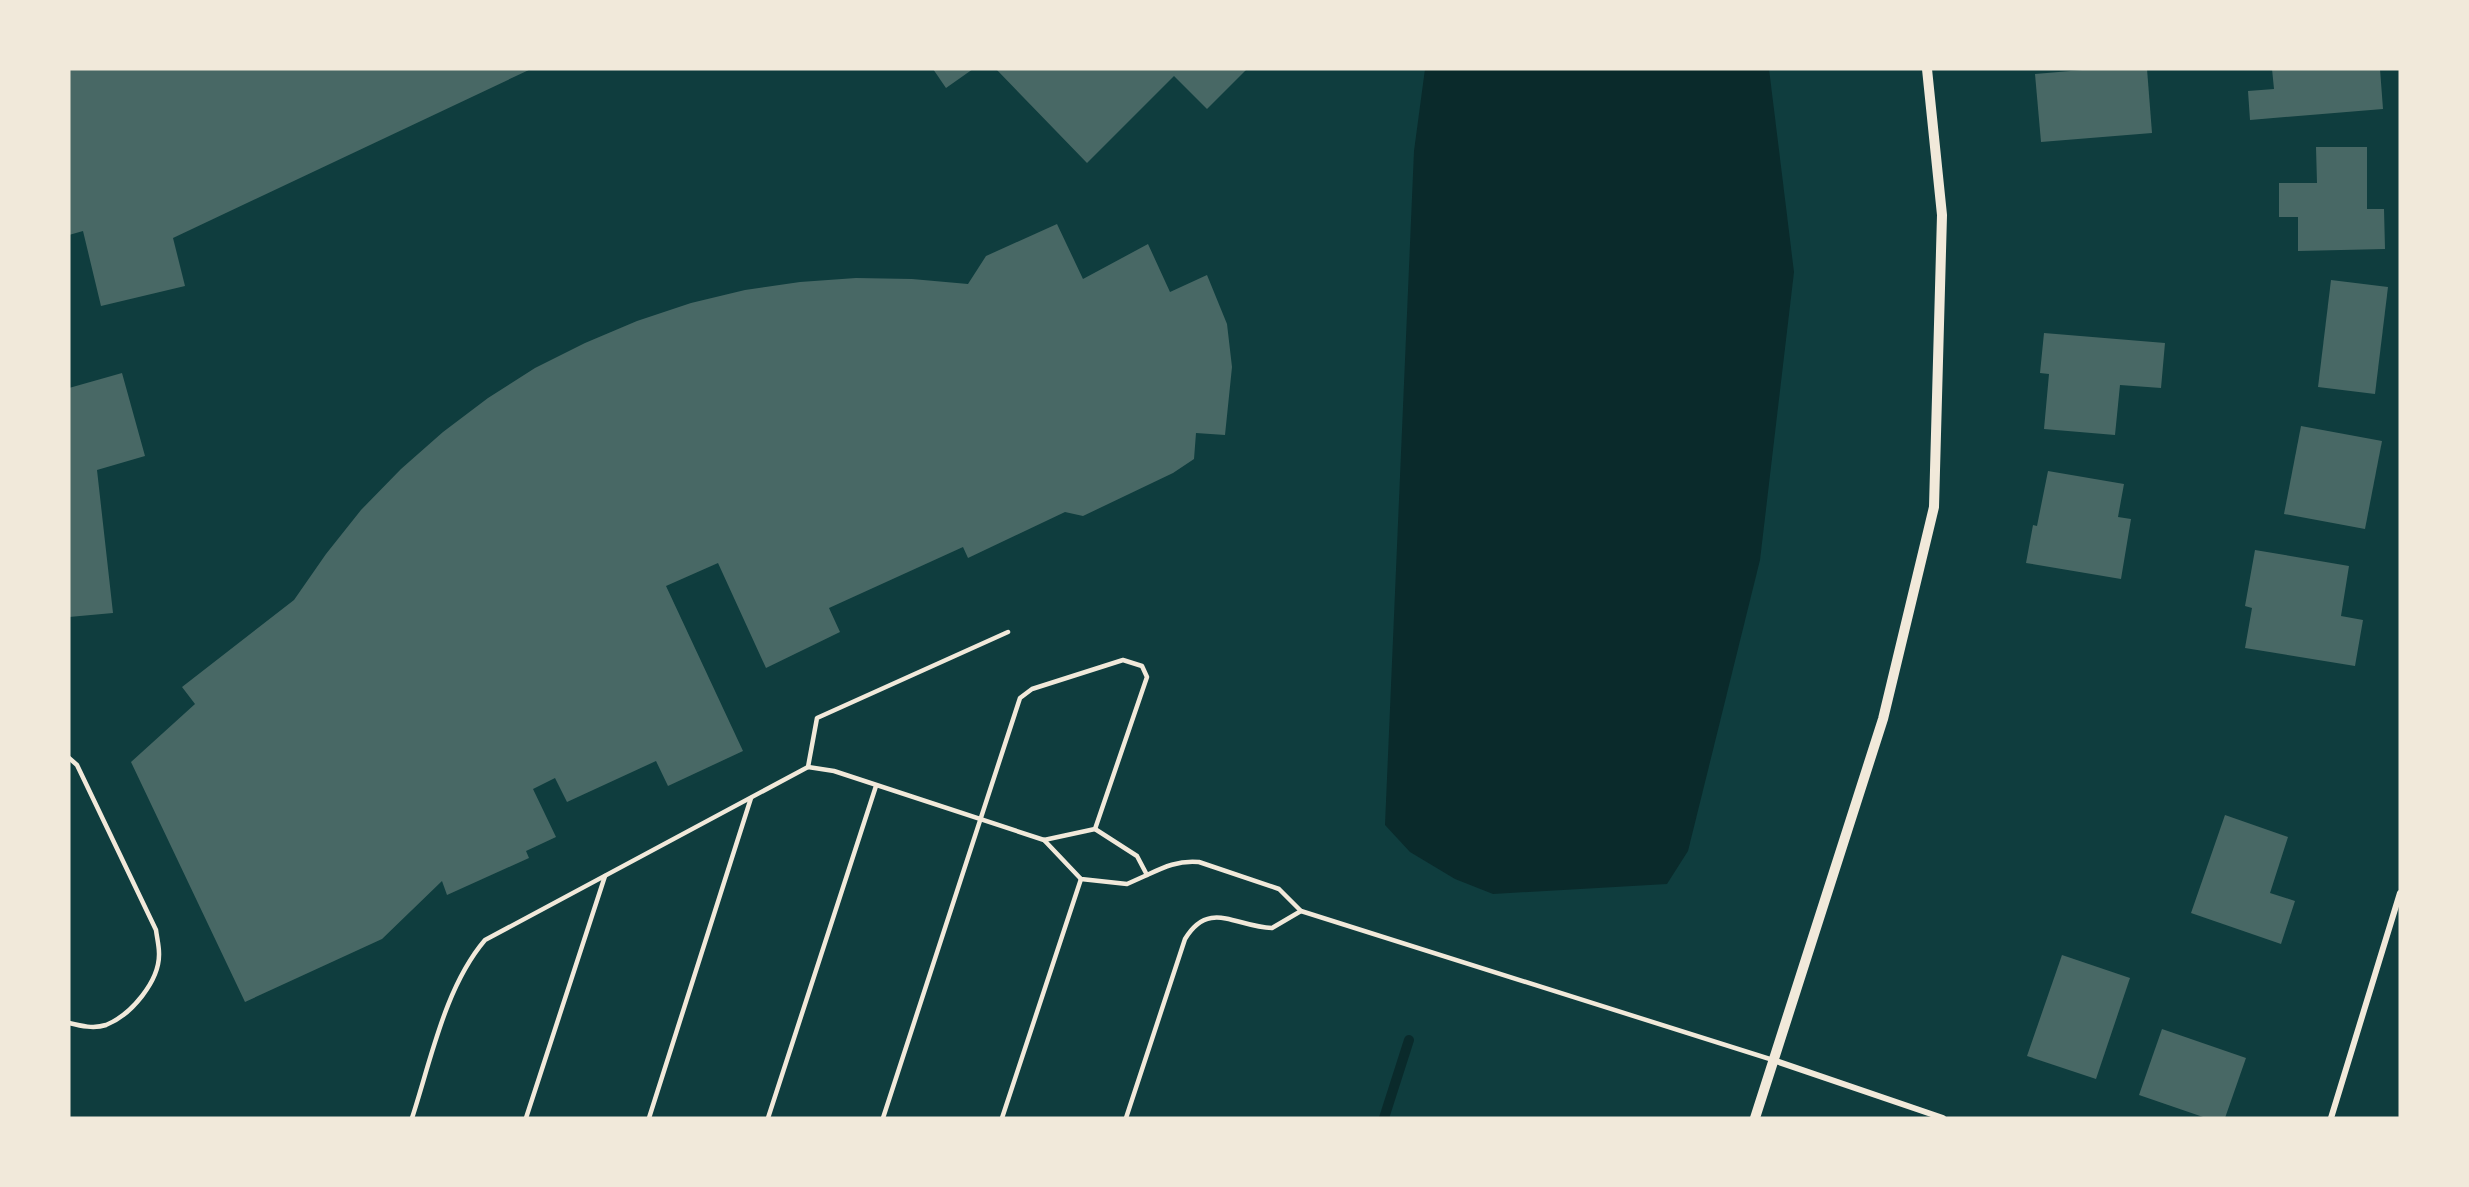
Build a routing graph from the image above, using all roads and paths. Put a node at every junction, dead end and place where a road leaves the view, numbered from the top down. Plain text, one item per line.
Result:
1 (1927, 69) edge
2 (1008, 633) dead end
3 (69, 758) edge
4 (808, 767) junction
5 (876, 786) junction
6 (751, 797) junction
7 (979, 820) junction
8 (1095, 830) junction
9 (1044, 840) junction
10 (1147, 875) junction
11 (605, 876) junction
12 (1081, 879) junction
13 (2400, 893) edge
14 (1301, 911) junction
15 (69, 1023) edge
16 (1773, 1060) junction
17 (412, 1118) edge
18 (526, 1118) edge
19 (648, 1118) edge
20 (768, 1118) edge
21 (883, 1118) edge
22 (1002, 1118) edge
23 (1126, 1118) edge
24 (1755, 1118) edge
25 (1942, 1118) edge
26 (2331, 1118) edge

1 - 16 street
2 - 4 lane
3 - 15 lane
4 - 5 lane
4 - 6 lane
5 - 7 lane
5 - 20 lane
6 - 11 lane
6 - 19 lane
7 - 8 lane
7 - 9 lane
7 - 21 lane
8 - 9 lane
8 - 10 lane
9 - 12 lane
10 - 12 lane
10 - 14 lane
11 - 17 lane
11 - 18 lane
12 - 22 lane
13 - 26 street
14 - 16 lane
14 - 23 lane
16 - 24 street
16 - 25 street

